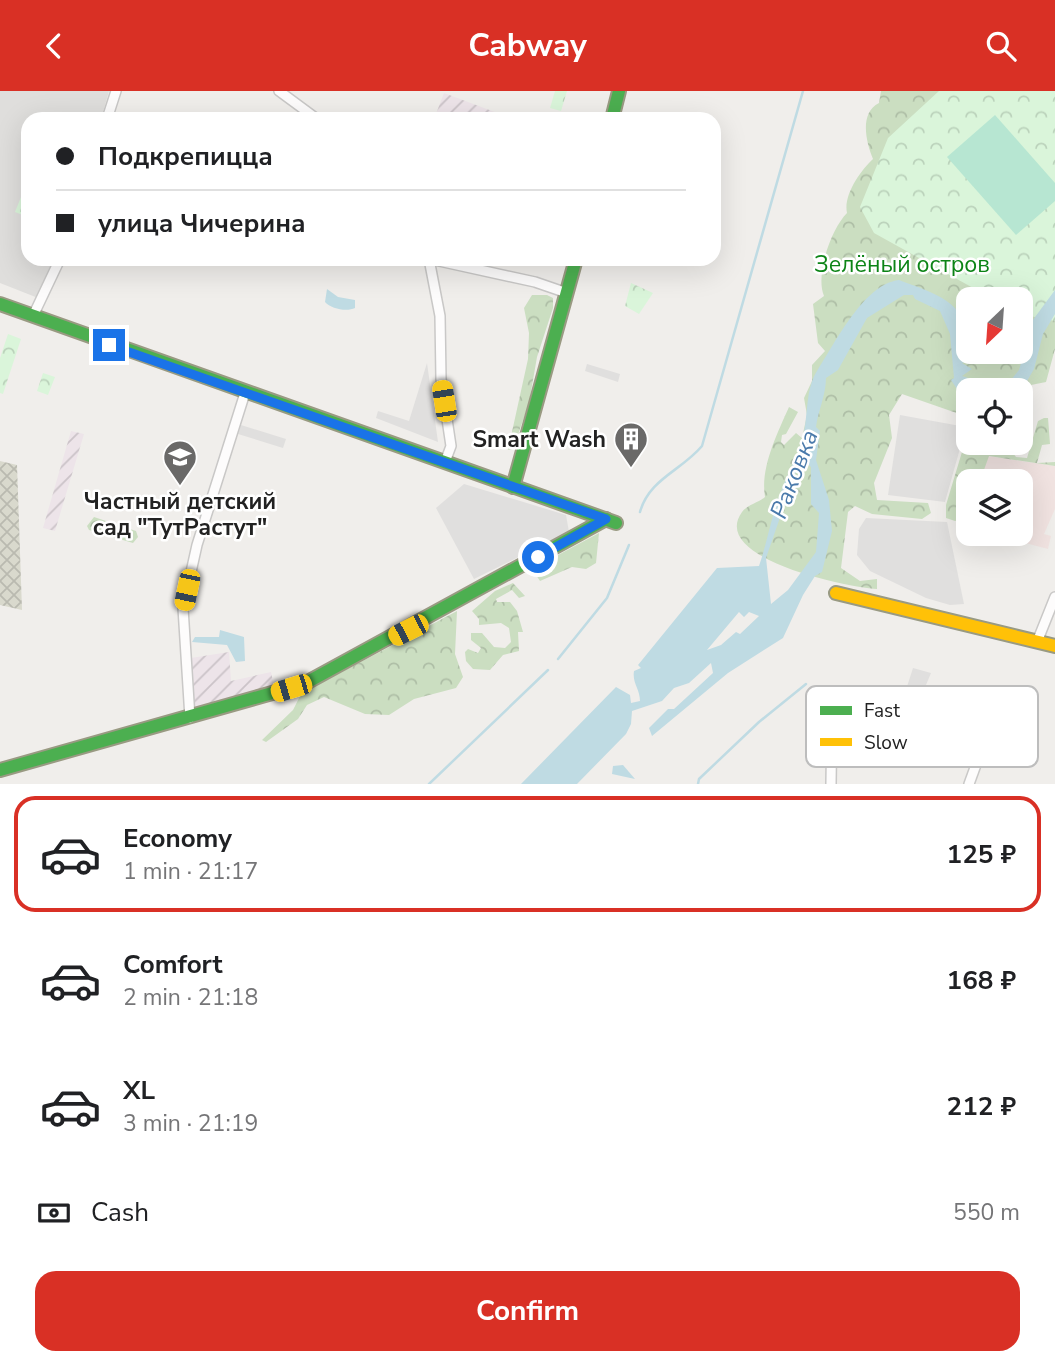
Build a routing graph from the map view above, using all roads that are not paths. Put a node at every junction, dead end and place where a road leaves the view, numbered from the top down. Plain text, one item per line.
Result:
1 (116, 91) edge
2 (279, 91) edge
3 (620, 91) edge
4 (109, 112) edge
5 (308, 112) edge
6 (614, 112) edge
7 (57, 266) edge
8 (431, 266) edge
9 (462, 266) edge
10 (574, 266) edge
11 (567, 293) junction
12 (0, 304) edge
13 (33, 316) junction
14 (245, 393) junction
15 (445, 463) junction
16 (513, 487) junction
17 (836, 593) dead end
18 (1055, 597) edge
19 (1037, 642) junction
20 (1055, 646) edge
21 (190, 718) junction
22 (975, 767) edge
23 (0, 770) edge
24 (969, 784) edge

1 - 4 street
2 - 5 street
3 - 6 street
7 - 13 street
8 - 15 street
9 - 11 street
10 - 11 street
11 - 16 street
12 - 13 street
13 - 14 street
14 - 15 street
14 - 21 street
15 - 16 street
16 - 21 street
17 - 19 street
18 - 19 street
19 - 20 street
21 - 23 street
22 - 24 street

